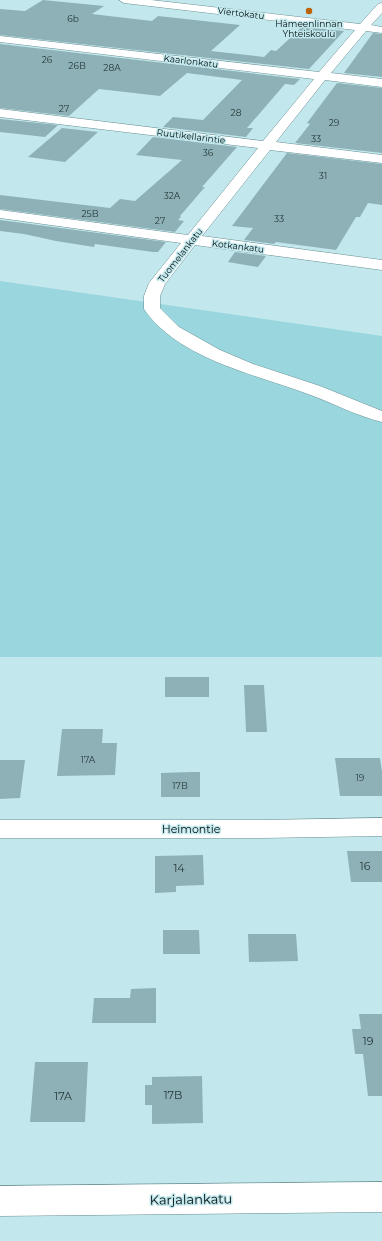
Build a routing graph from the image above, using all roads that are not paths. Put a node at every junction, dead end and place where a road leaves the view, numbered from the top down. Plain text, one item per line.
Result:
1 (124, 0) edge
2 (382, 6) edge
3 (363, 27) junction
4 (382, 30) edge
5 (0, 39) edge
6 (322, 76) junction
7 (382, 83) edge
8 (0, 113) edge
9 (267, 145) junction
10 (382, 159) edge
11 (0, 214) edge
12 (191, 240) junction
13 (382, 265) edge
14 (382, 417) edge
15 (382, 827) edge
16 (0, 829) edge
17 (382, 1198) edge
18 (0, 1201) edge

1 - 3 street, Viertokatu
2 - 3 street, Tuomelankatu
3 - 4 street, Viertokatu
3 - 6 street, Tuomelankatu
5 - 6 street, Kaarlonkatu
6 - 7 street, Kaarlonkatu
6 - 9 street, Tuomelankatu
8 - 9 street, Ruutikellarintie
9 - 10 street, Ruutikellarintie
9 - 12 street, Tuomelankatu
11 - 12 street, Kotkankatu
12 - 13 street, Kotkankatu
12 - 14 street, Tuomelankatu
15 - 16 street, Heimontie
17 - 18 street, Karjalankatu

